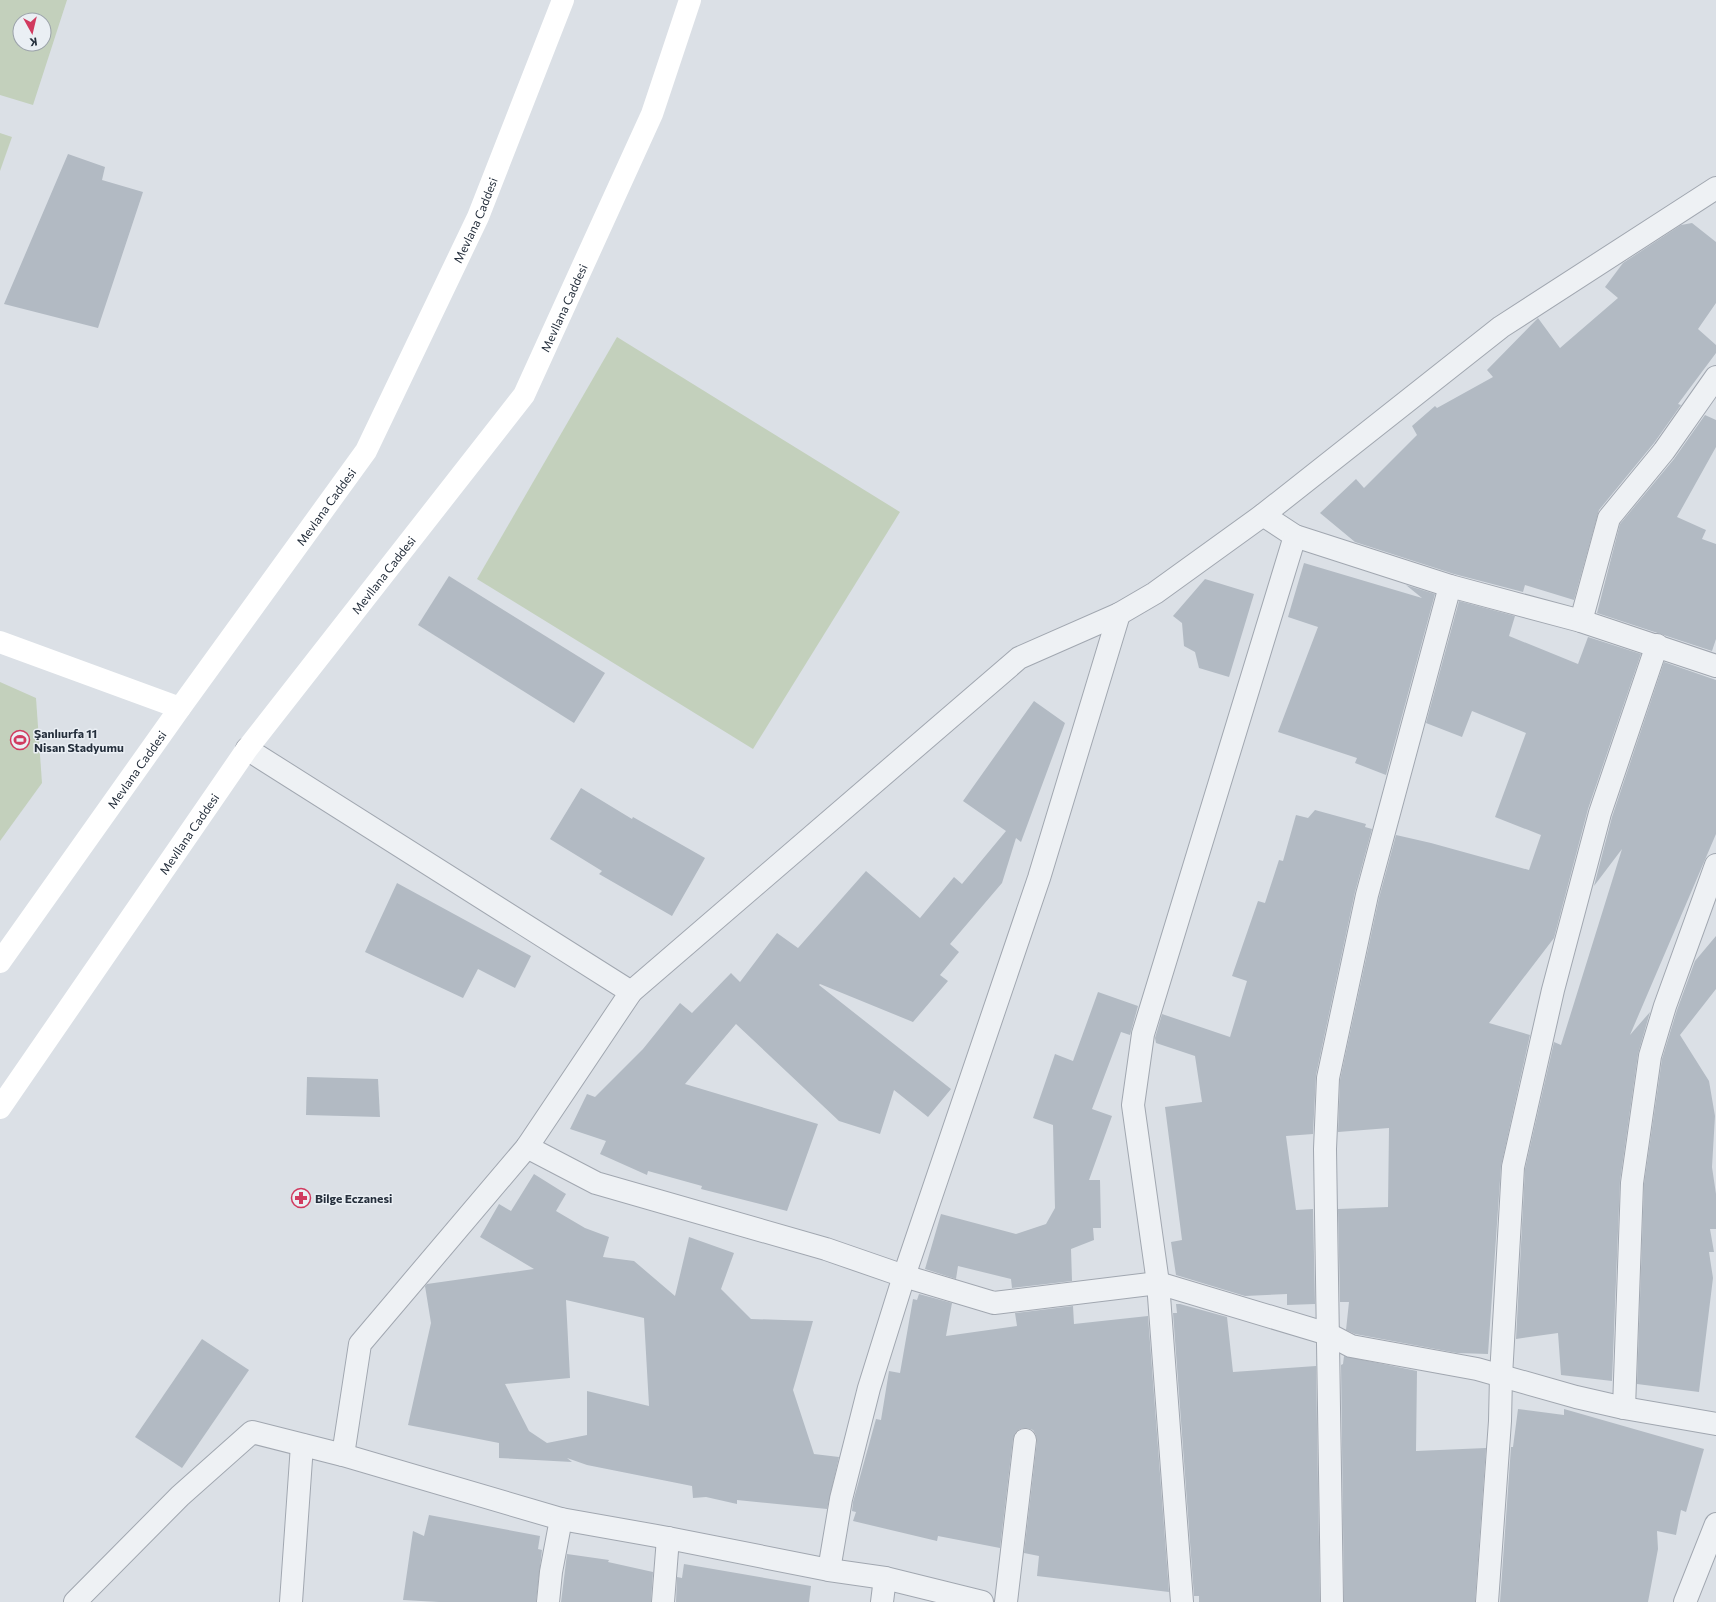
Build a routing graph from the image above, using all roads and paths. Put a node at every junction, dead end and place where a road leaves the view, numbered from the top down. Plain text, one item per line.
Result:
1 (563, 0) edge
2 (690, 0) edge
3 (1716, 188) edge
4 (1716, 377) edge
5 (1263, 515) junction
6 (1295, 536) junction
7 (1450, 586) junction
8 (1118, 614) junction
9 (1581, 621) junction
10 (0, 642) edge
11 (1657, 645) junction
12 (1716, 666) edge
13 (180, 708) junction
14 (247, 749) junction
15 (1716, 865) edge
16 (0, 962) edge
17 (631, 992) junction
18 (0, 1108) edge
19 (527, 1147) junction
20 (904, 1276) junction
21 (1158, 1283) junction
22 (1328, 1334) junction
23 (1500, 1376) junction
24 (1624, 1408) junction
25 (1716, 1424) edge
26 (1025, 1440) dead end
27 (302, 1445) junction
28 (343, 1454) junction
29 (561, 1520) junction
30 (1716, 1524) edge
31 (668, 1538) junction
32 (829, 1570) junction
33 (885, 1578) junction
34 (75, 1602) edge
35 (291, 1602) edge
36 (548, 1602) edge
37 (663, 1602) edge
38 (882, 1602) edge
39 (982, 1602) edge
40 (1006, 1602) edge
41 (1182, 1602) edge
42 (1332, 1602) edge
43 (1487, 1602) edge
44 (1686, 1602) edge

1 - 13 main road, Mevlana Caddesi
2 - 14 main road, Mevllana Caddesi
3 - 5 street
4 - 9 street
5 - 6 street
5 - 8 street
6 - 7 street
6 - 21 street
7 - 9 street
7 - 22 street
8 - 17 street
8 - 20 street
9 - 11 street
10 - 13 main road
11 - 12 street
11 - 23 street
13 - 16 main road, Mevlana Caddesi
14 - 17 street
14 - 18 main road, Mevllana Caddesi
15 - 24 street
17 - 19 street
19 - 20 street
19 - 28 street
20 - 21 street
20 - 32 street
21 - 22 street
21 - 41 street
22 - 23 street
22 - 42 street
23 - 24 street
23 - 43 street
24 - 25 street
26 - 40 street
27 - 28 street
27 - 34 street
27 - 35 street
28 - 29 street
29 - 31 street
29 - 36 street
30 - 44 street
31 - 32 street
31 - 37 street
32 - 33 street
33 - 38 street
33 - 39 street

